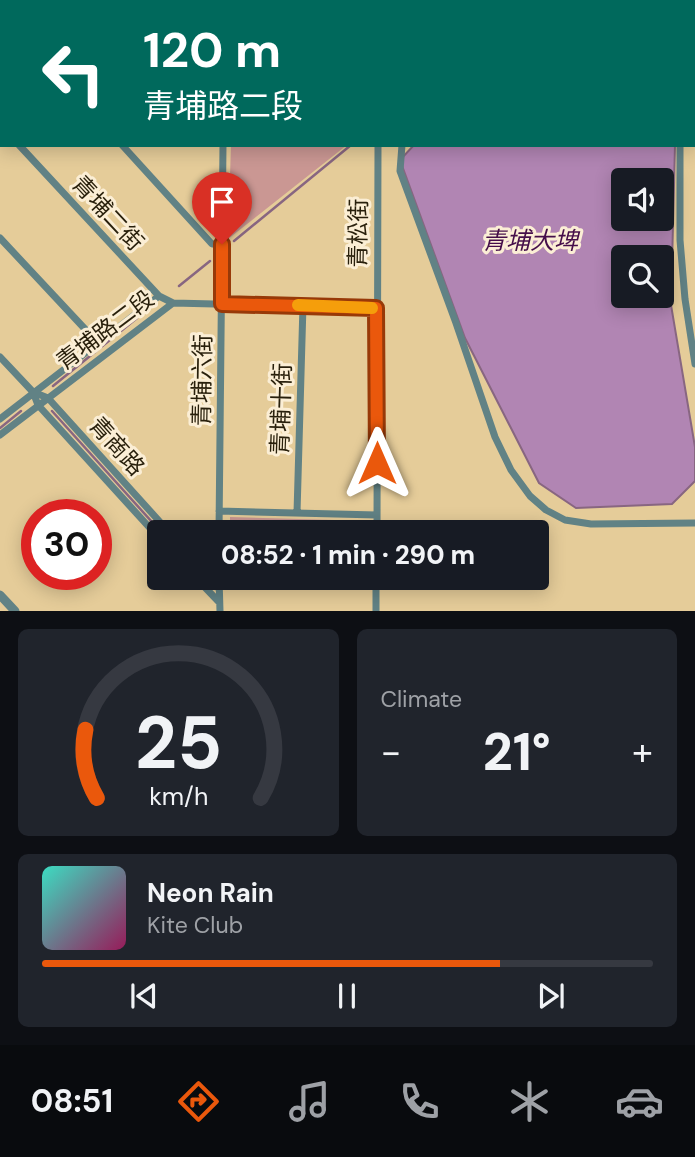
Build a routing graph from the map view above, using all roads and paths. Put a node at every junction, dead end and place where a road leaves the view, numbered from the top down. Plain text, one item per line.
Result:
1 (21, 147) edge
2 (124, 147) edge
3 (223, 147) edge
4 (379, 147) edge
5 (402, 147) edge
6 (680, 147) edge
7 (0, 238) edge
8 (222, 244) junction
9 (159, 296) junction
10 (173, 303) junction
11 (222, 304) junction
12 (303, 305) junction
13 (376, 308) junction
14 (99, 344) junction
15 (0, 357) edge
16 (695, 364) edge
17 (33, 392) junction
18 (48, 398) junction
19 (38, 405) junction
20 (0, 419) edge
21 (0, 435) edge
22 (297, 513) junction
23 (219, 514) junction
24 (377, 515) junction
25 (158, 520) edge
26 (217, 520) edge
27 (219, 520) edge
28 (377, 520) edge
29 (695, 523) edge
30 (147, 525) edge
31 (207, 590) edge
32 (218, 590) edge
33 (376, 590) edge
34 (0, 594) edge
35 (218, 601) junction
36 (15, 611) edge
37 (220, 611) edge
38 (376, 611) edge

1 - 9 street, 青埔二街
2 - 8 street
3 - 8 street, 青埔六街
4 - 13 street, 青松街
5 - 29 street
6 - 16 street
7 - 14 street
8 - 11 street, 青埔六街
9 - 10 street, 青埔二街
9 - 14 street, 青埔路二段
10 - 11 street, 青埔路二段
10 - 18 street, 青埔路二段
11 - 12 street, 青埔路二段
11 - 23 street, 青埔六街
12 - 13 street, 青埔路二段
12 - 22 street, 青埔十街
13 - 24 street, 青松街
14 - 17 street, 青埔路二段
15 - 17 street, 青商路
17 - 18 street, 青商路
17 - 19 street, 青商路
17 - 20 street, 青埔路二段
18 - 19 street, 青埔路二段
18 - 25 street, 青商路
19 - 21 street, 青埔路二段
19 - 30 street, 青商路
22 - 23 street
22 - 24 street
23 - 26 street
23 - 27 street, 青埔六街
24 - 28 street, 青松街
31 - 35 street
32 - 35 street
33 - 38 street
34 - 36 street
35 - 37 street

